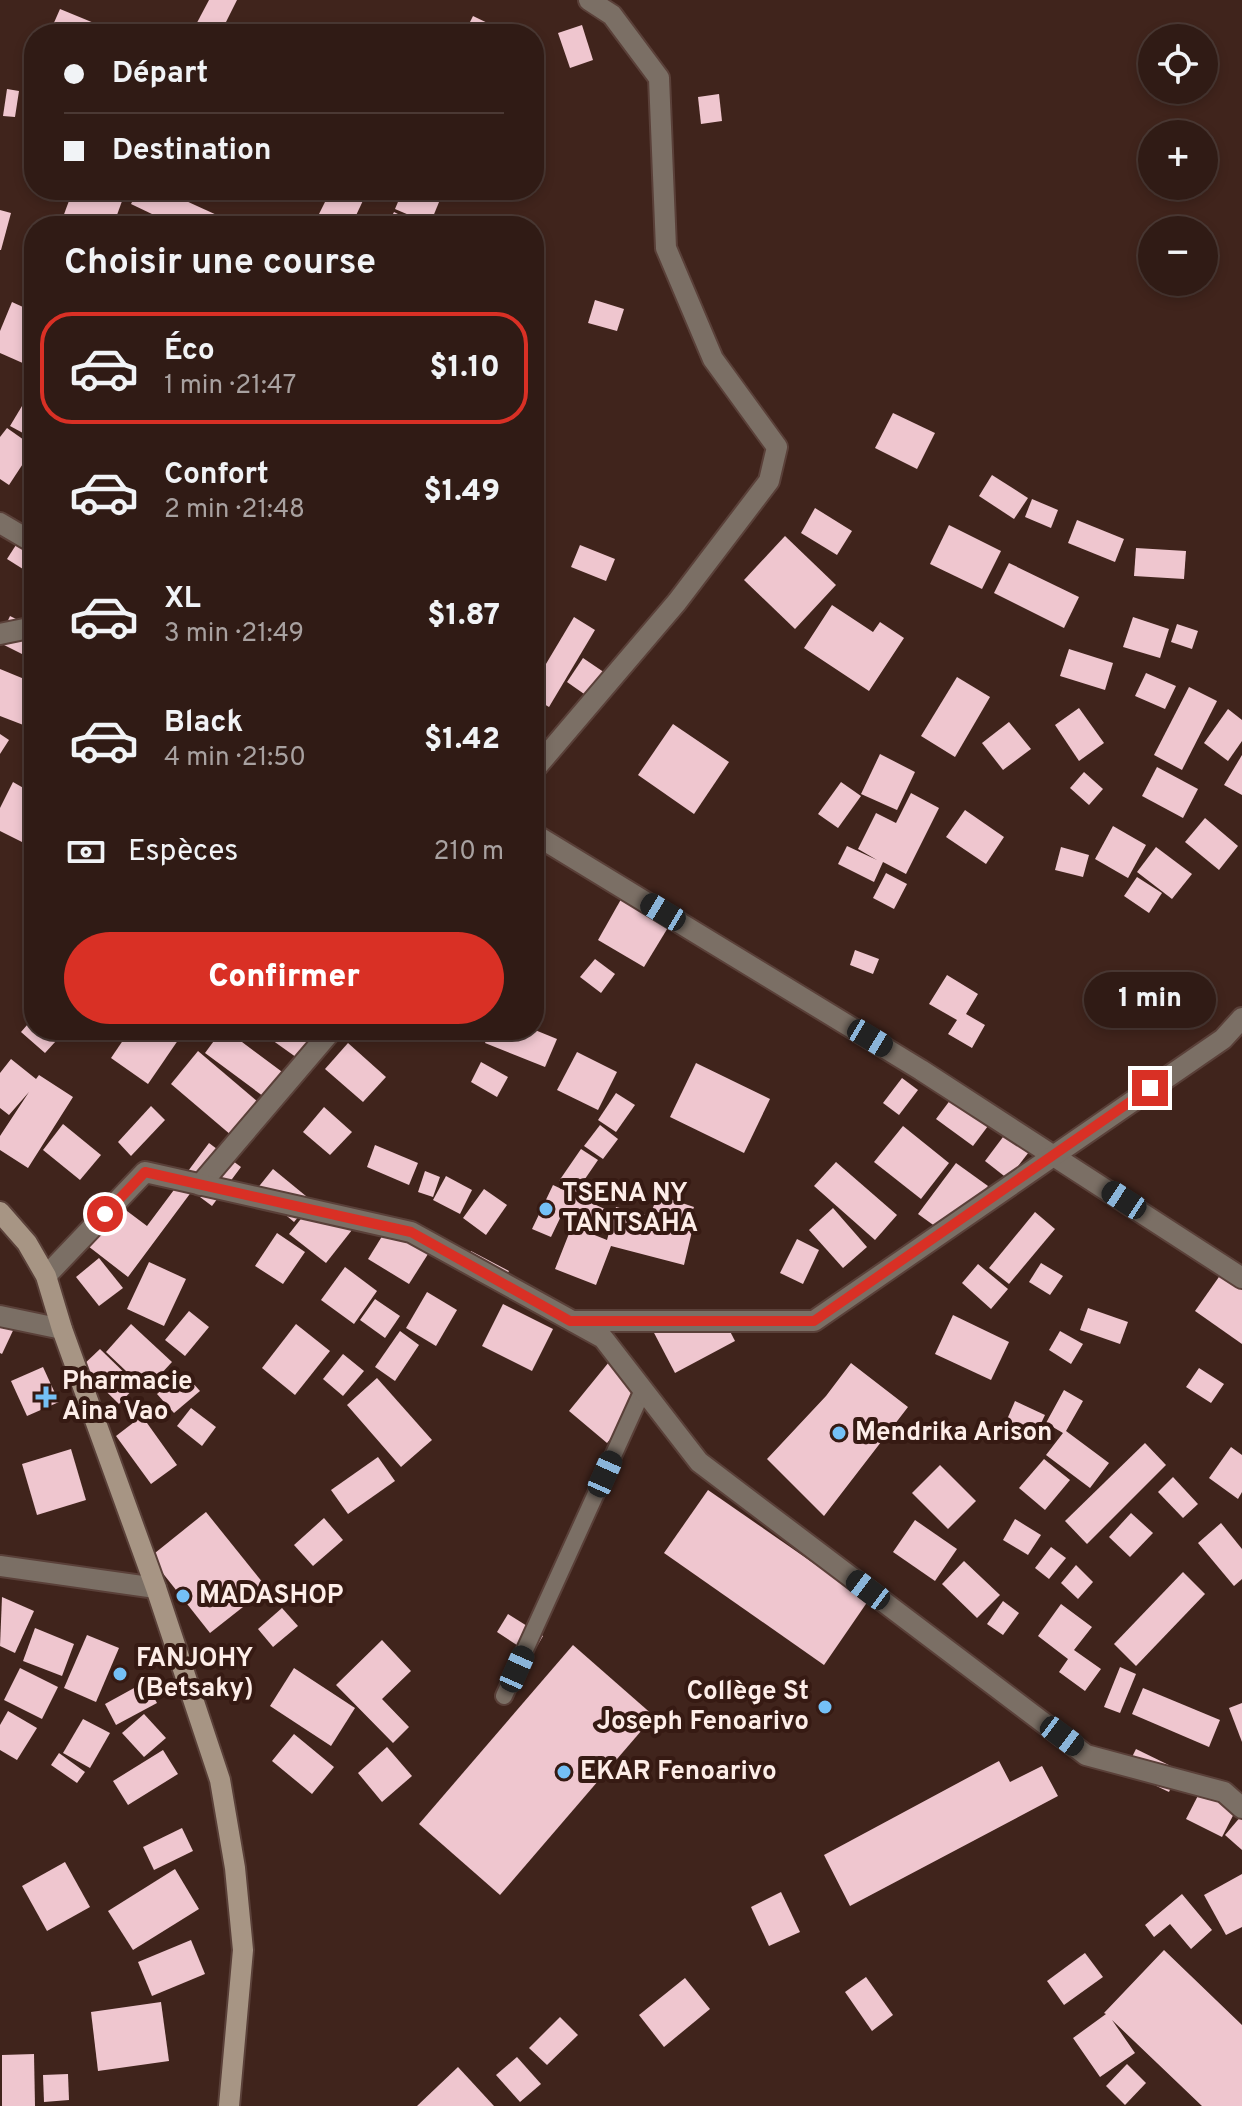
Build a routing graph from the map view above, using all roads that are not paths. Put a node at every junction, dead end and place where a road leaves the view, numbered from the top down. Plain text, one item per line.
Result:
1 (589, 0) edge
2 (0, 523) edge
3 (24, 537) edge
4 (24, 629) edge
5 (0, 634) edge
6 (544, 758) edge
7 (544, 840) edge
8 (1242, 1018) edge
9 (323, 1040) edge
10 (1054, 1154) junction
11 (200, 1185) junction
12 (0, 1212) edge
13 (46, 1276) junction
14 (1242, 1278) edge
15 (0, 1316) edge
16 (570, 1321) junction
17 (62, 1329) junction
18 (643, 1390) junction
19 (0, 1566) edge
20 (156, 1588) junction
21 (504, 1696) dead end
22 (1233, 1787) edge
23 (1242, 1808) edge
24 (229, 2106) edge

1 - 6 street
2 - 3 street
4 - 5 street
7 - 10 street
8 - 10 street
9 - 11 street
10 - 14 street
10 - 16 street
11 - 13 street
11 - 16 street
12 - 13 main road
13 - 17 main road
15 - 17 street
16 - 18 street
17 - 20 main road
18 - 21 lane
18 - 22 street
19 - 20 street
20 - 24 main road
22 - 23 street

